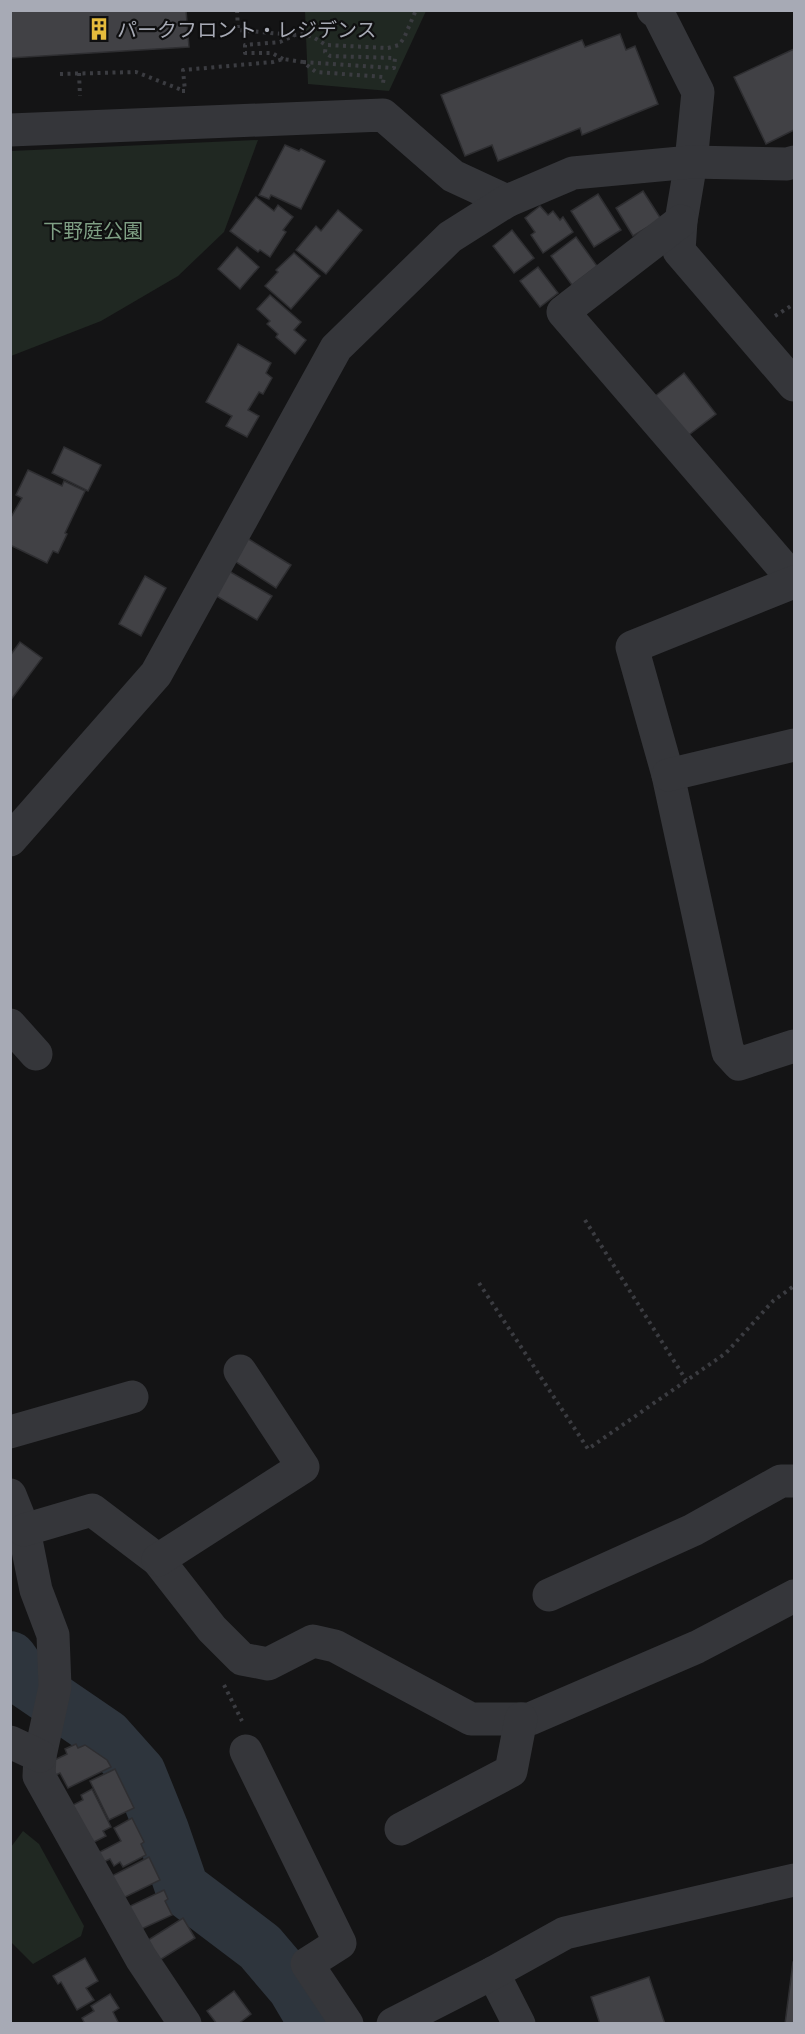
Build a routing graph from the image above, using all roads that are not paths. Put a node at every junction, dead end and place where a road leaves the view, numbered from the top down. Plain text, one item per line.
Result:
1 (653, 10) edge
2 (10, 130) edge
3 (691, 162) junction
4 (795, 162) edge
5 (507, 201) junction
6 (681, 221) junction
7 (795, 385) edge
8 (795, 581) edge
9 (795, 745) edge
10 (668, 775) junction
11 (10, 840) edge
12 (10, 1025) edge
13 (795, 1046) edge
14 (36, 1054) dead end
15 (240, 1371) dead end
16 (132, 1397) dead end
17 (10, 1432) edge
18 (795, 1481) edge
19 (10, 1495) edge
20 (24, 1530) junction
21 (158, 1560) junction
22 (549, 1595) dead end
23 (795, 1596) edge
24 (521, 1719) junction
25 (10, 1742) edge
26 (246, 1751) road end
27 (40, 1756) junction
28 (401, 1829) dead end
29 (795, 1880) edge
30 (493, 1973) junction
31 (184, 2024) edge
32 (346, 2024) edge
33 (393, 2024) edge
34 (519, 2024) edge

1 - 3 street
2 - 5 street
3 - 4 street
3 - 5 street
3 - 6 street
5 - 11 street
6 - 7 street
6 - 8 street
8 - 10 street
9 - 10 street
10 - 13 street
12 - 14 street
15 - 21 street
16 - 17 street
18 - 22 street
19 - 20 street
20 - 21 street
20 - 27 street
21 - 24 street
23 - 24 street
24 - 28 street
25 - 27 street
26 - 32 street
27 - 31 street
29 - 30 street
30 - 33 street
30 - 34 street

